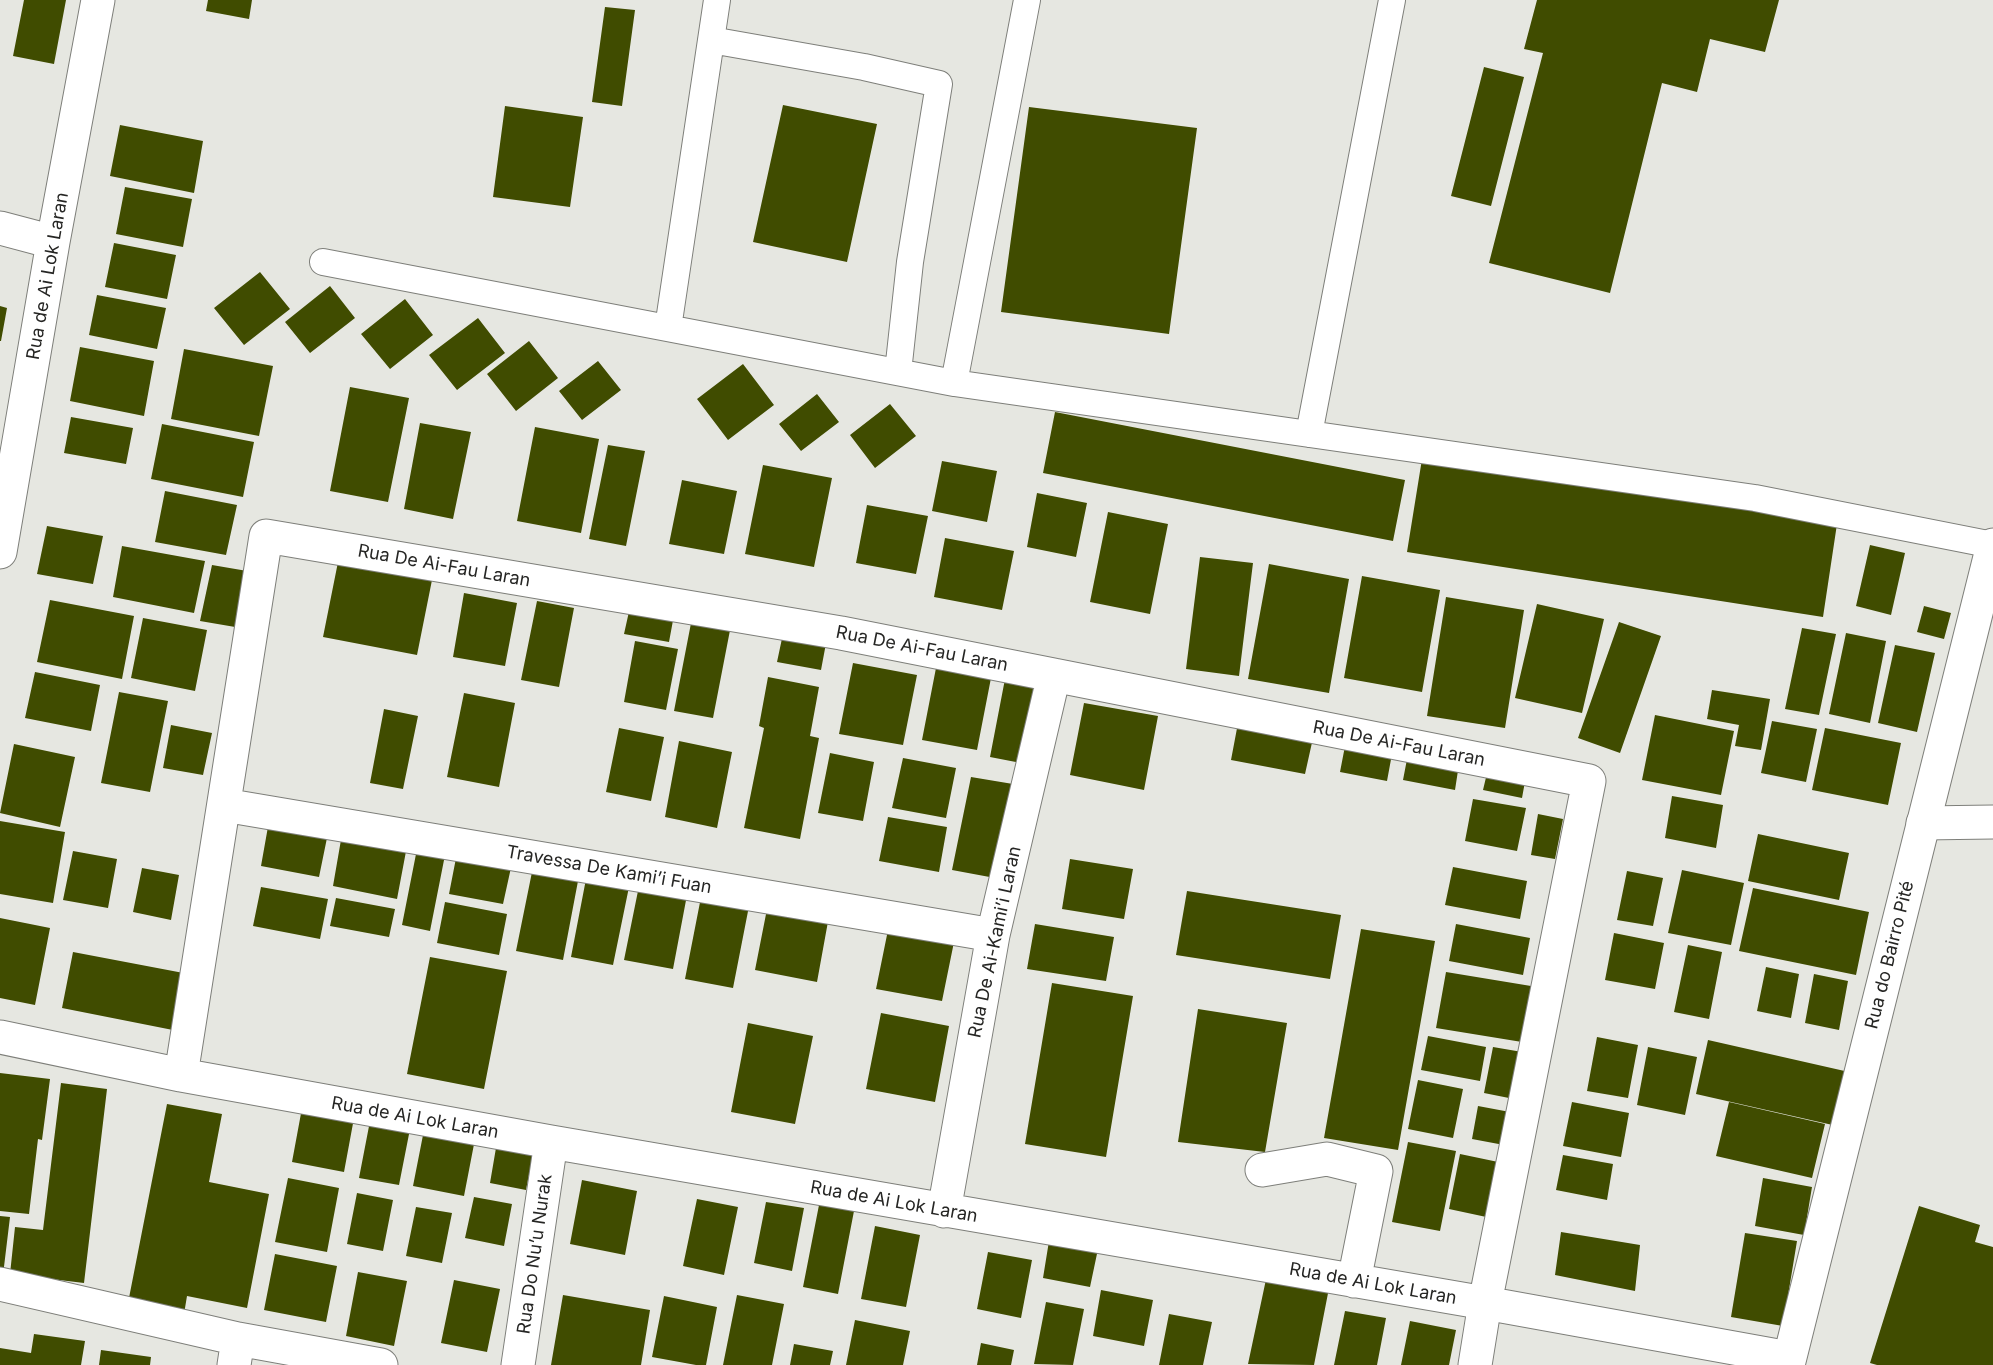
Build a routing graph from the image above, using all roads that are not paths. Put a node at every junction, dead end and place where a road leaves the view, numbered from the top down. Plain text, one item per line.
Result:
1 (98, 0) edge
2 (717, 0) edge
3 (1027, 0) edge
4 (1392, 0) edge
5 (711, 40) junction
6 (0, 228) edge
7 (53, 242) junction
8 (323, 262) dead end
9 (668, 328) junction
10 (898, 372) junction
11 (954, 383) junction
12 (1309, 434) junction
13 (1993, 545) edge
14 (0, 552) edge
15 (1054, 675) junction
16 (224, 805) junction
17 (1993, 822) edge
18 (1923, 823) junction
19 (993, 934) junction
20 (0, 1037) edge
21 (182, 1075) junction
22 (551, 1142) junction
23 (1262, 1170) dead end
24 (944, 1210) junction
25 (1354, 1281) junction
26 (0, 1284) edge
27 (1485, 1303) junction
28 (236, 1352) edge
29 (1788, 1361) edge
30 (381, 1365) edge
31 (518, 1365) edge
32 (1475, 1365) edge

1 - 7 street, Rua de Ai Lok Laran
2 - 5 lane
3 - 11 lane
4 - 12 lane
5 - 9 lane
5 - 10 lane
6 - 7 street
7 - 14 street, Rua de Ai Lok Laran
8 - 9 lane
9 - 10 lane
10 - 11 lane
11 - 12 lane
12 - 13 lane
13 - 18 street, Rua do Bairro Pité
15 - 16 street, Rua De Ai-Fau Laran
15 - 19 street, Rua De Ai-Kami’i Laran
15 - 27 street, Rua De Ai-Fau Laran
16 - 19 street, Travessa De Kami’i Fuan
16 - 21 street, Rua De Ai-Fau Laran
17 - 18 street
18 - 29 street, Rua do Bairro Pité
19 - 24 street, Rua De Ai-Kami’i Laran
20 - 21 street, Rua de Ai Lok Laran
21 - 22 street, Rua de Ai Lok Laran
22 - 24 street, Rua de Ai Lok Laran
22 - 31 street, Rua Do Nu’u Nurak
23 - 25 street
24 - 25 street, Rua de Ai Lok Laran
25 - 27 street, Rua de Ai Lok Laran
26 - 28 street
27 - 29 street, Rua de Ai Lok Laran
27 - 32 street
28 - 30 street

